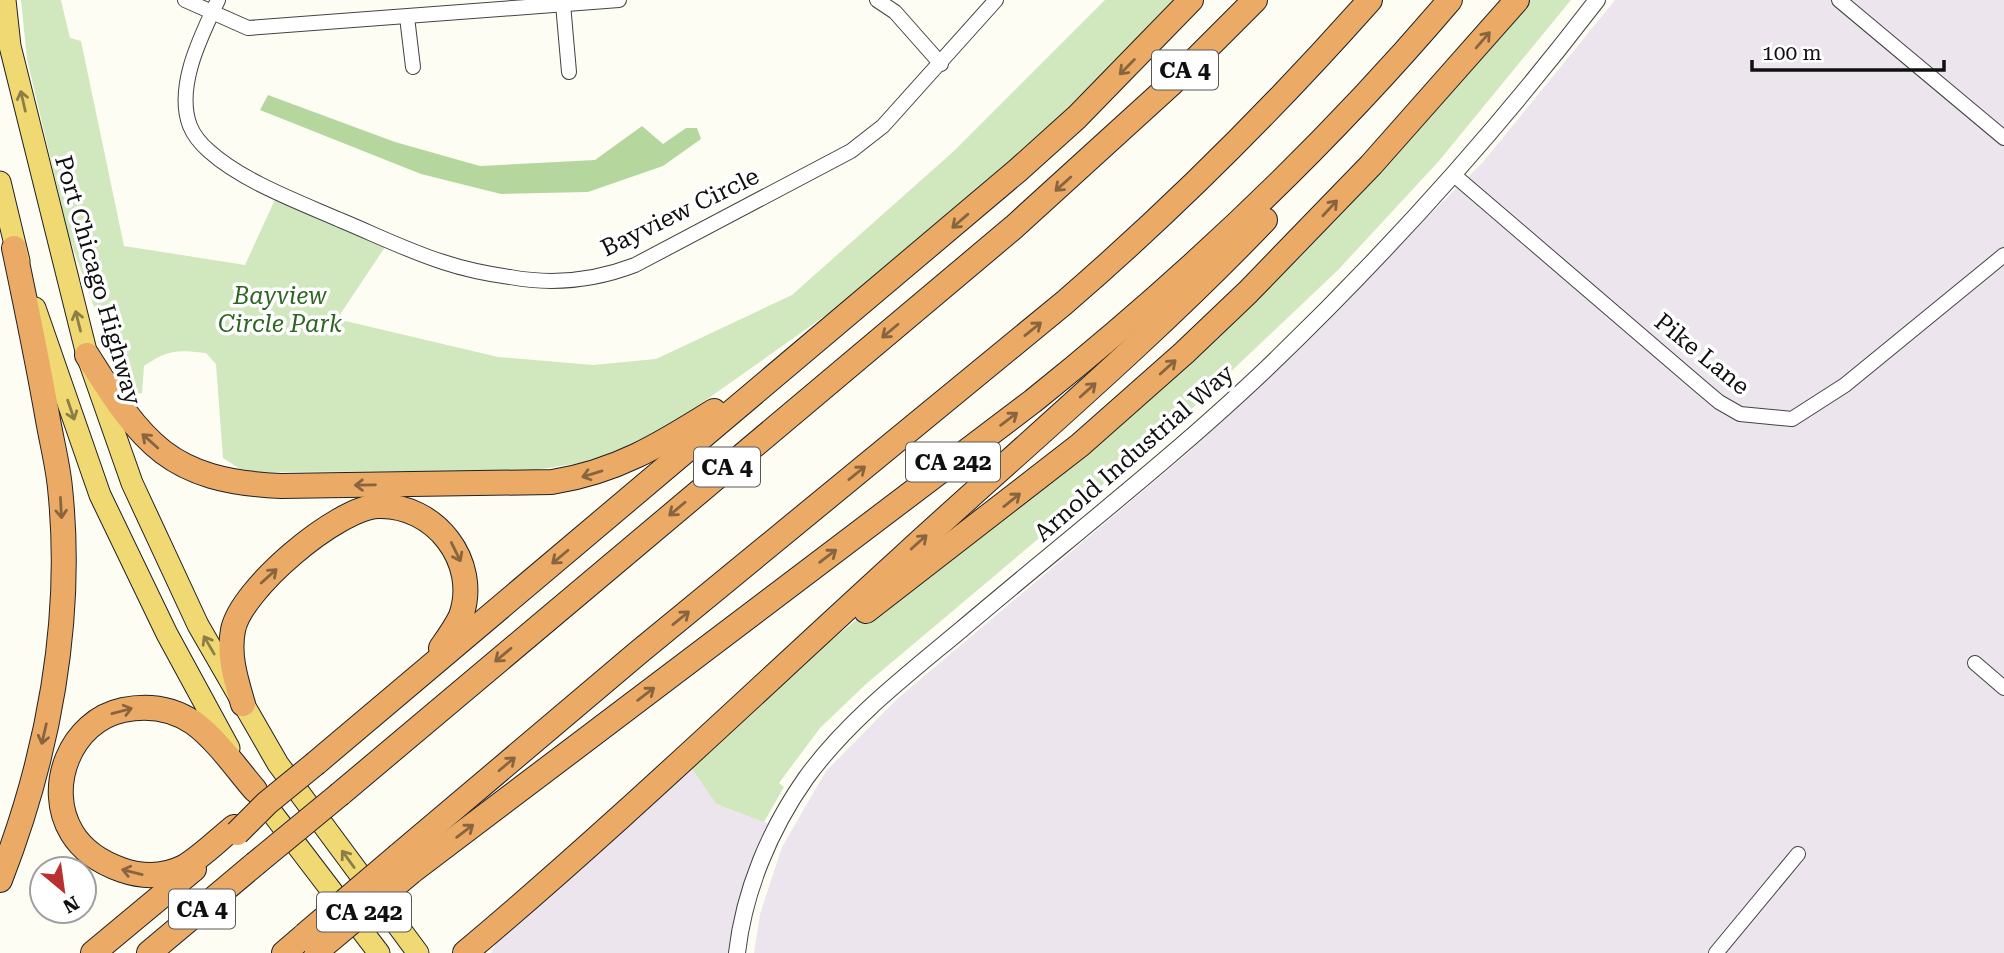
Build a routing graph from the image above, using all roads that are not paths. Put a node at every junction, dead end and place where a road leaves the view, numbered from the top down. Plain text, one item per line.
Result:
1 (5, 0) edge
2 (185, 0) edge
3 (619, 0) edge
4 (877, 0) edge
5 (996, 0) edge
6 (1192, 0) edge
7 (1255, 0) edge
8 (1370, 0) edge
9 (1450, 0) edge
10 (1517, 0) edge
11 (1597, 0) edge
12 (1839, 0) edge
13 (563, 5) junction
14 (215, 6) edge
15 (407, 17) junction
16 (941, 64) junction
17 (1393, 66) junction
18 (414, 67) dead end
19 (569, 72) dead end
20 (2004, 138) edge
21 (1454, 175) junction
22 (0, 181) edge
23 (14, 248) junction
24 (2004, 255) edge
25 (875, 293) junction
26 (87, 355) junction
27 (1975, 663) dead end
28 (2004, 688) edge
29 (400, 692) junction
30 (243, 704) junction
31 (708, 739) junction
32 (261, 797) junction
33 (235, 830) junction
34 (1798, 854) dead end
35 (405, 864) junction
36 (0, 880) edge
37 (541, 889) junction
38 (312, 946) edge
39 (93, 953) edge
40 (149, 953) edge
41 (284, 953) edge
42 (379, 953) edge
43 (418, 953) edge
44 (465, 953) edge
45 (491, 953) edge
46 (737, 953) edge
47 (1716, 953) edge

26 -> 1 main road, Port Chicago Highway
2 - 14 street
3 - 13 street
4 - 16 street
5 - 16 street, Bayview Circle
6 -> 25 highway
7 -> 40 highway, CA 4, bridge
35 -> 8 highway
9 - 17 highway, CA 242
31 -> 10 highway
11 - 21 street, Arnold Industrial Way
12 - 20 street
13 - 15 street
13 - 19 street
14 - 15 street
14 - 16 street, Bayview Circle
15 - 18 street
31 -> 17 highway
35 -> 17 highway, CA 242
21 - 24 street, Pike Lane
21 - 46 street, Arnold Industrial Way
22 - 23 main road
23 -> 32 main road
23 -> 36 highway
25 -> 26 highway
25 -> 29 highway
30 -> 26 main road, Port Chicago Highway
27 - 28 street
30 -> 29 highway
29 - 32 highway, bridge
43 -> 30 main road, Port Chicago Highway
31 - 37 highway
32 - 33 highway, bridge
33 -> 32 highway
32 - 42 main road
33 - 39 highway
34 - 47 street
35 - 38 highway, CA 242, bridge
37 - 44 highway
37 - 45 highway
38 - 41 highway

